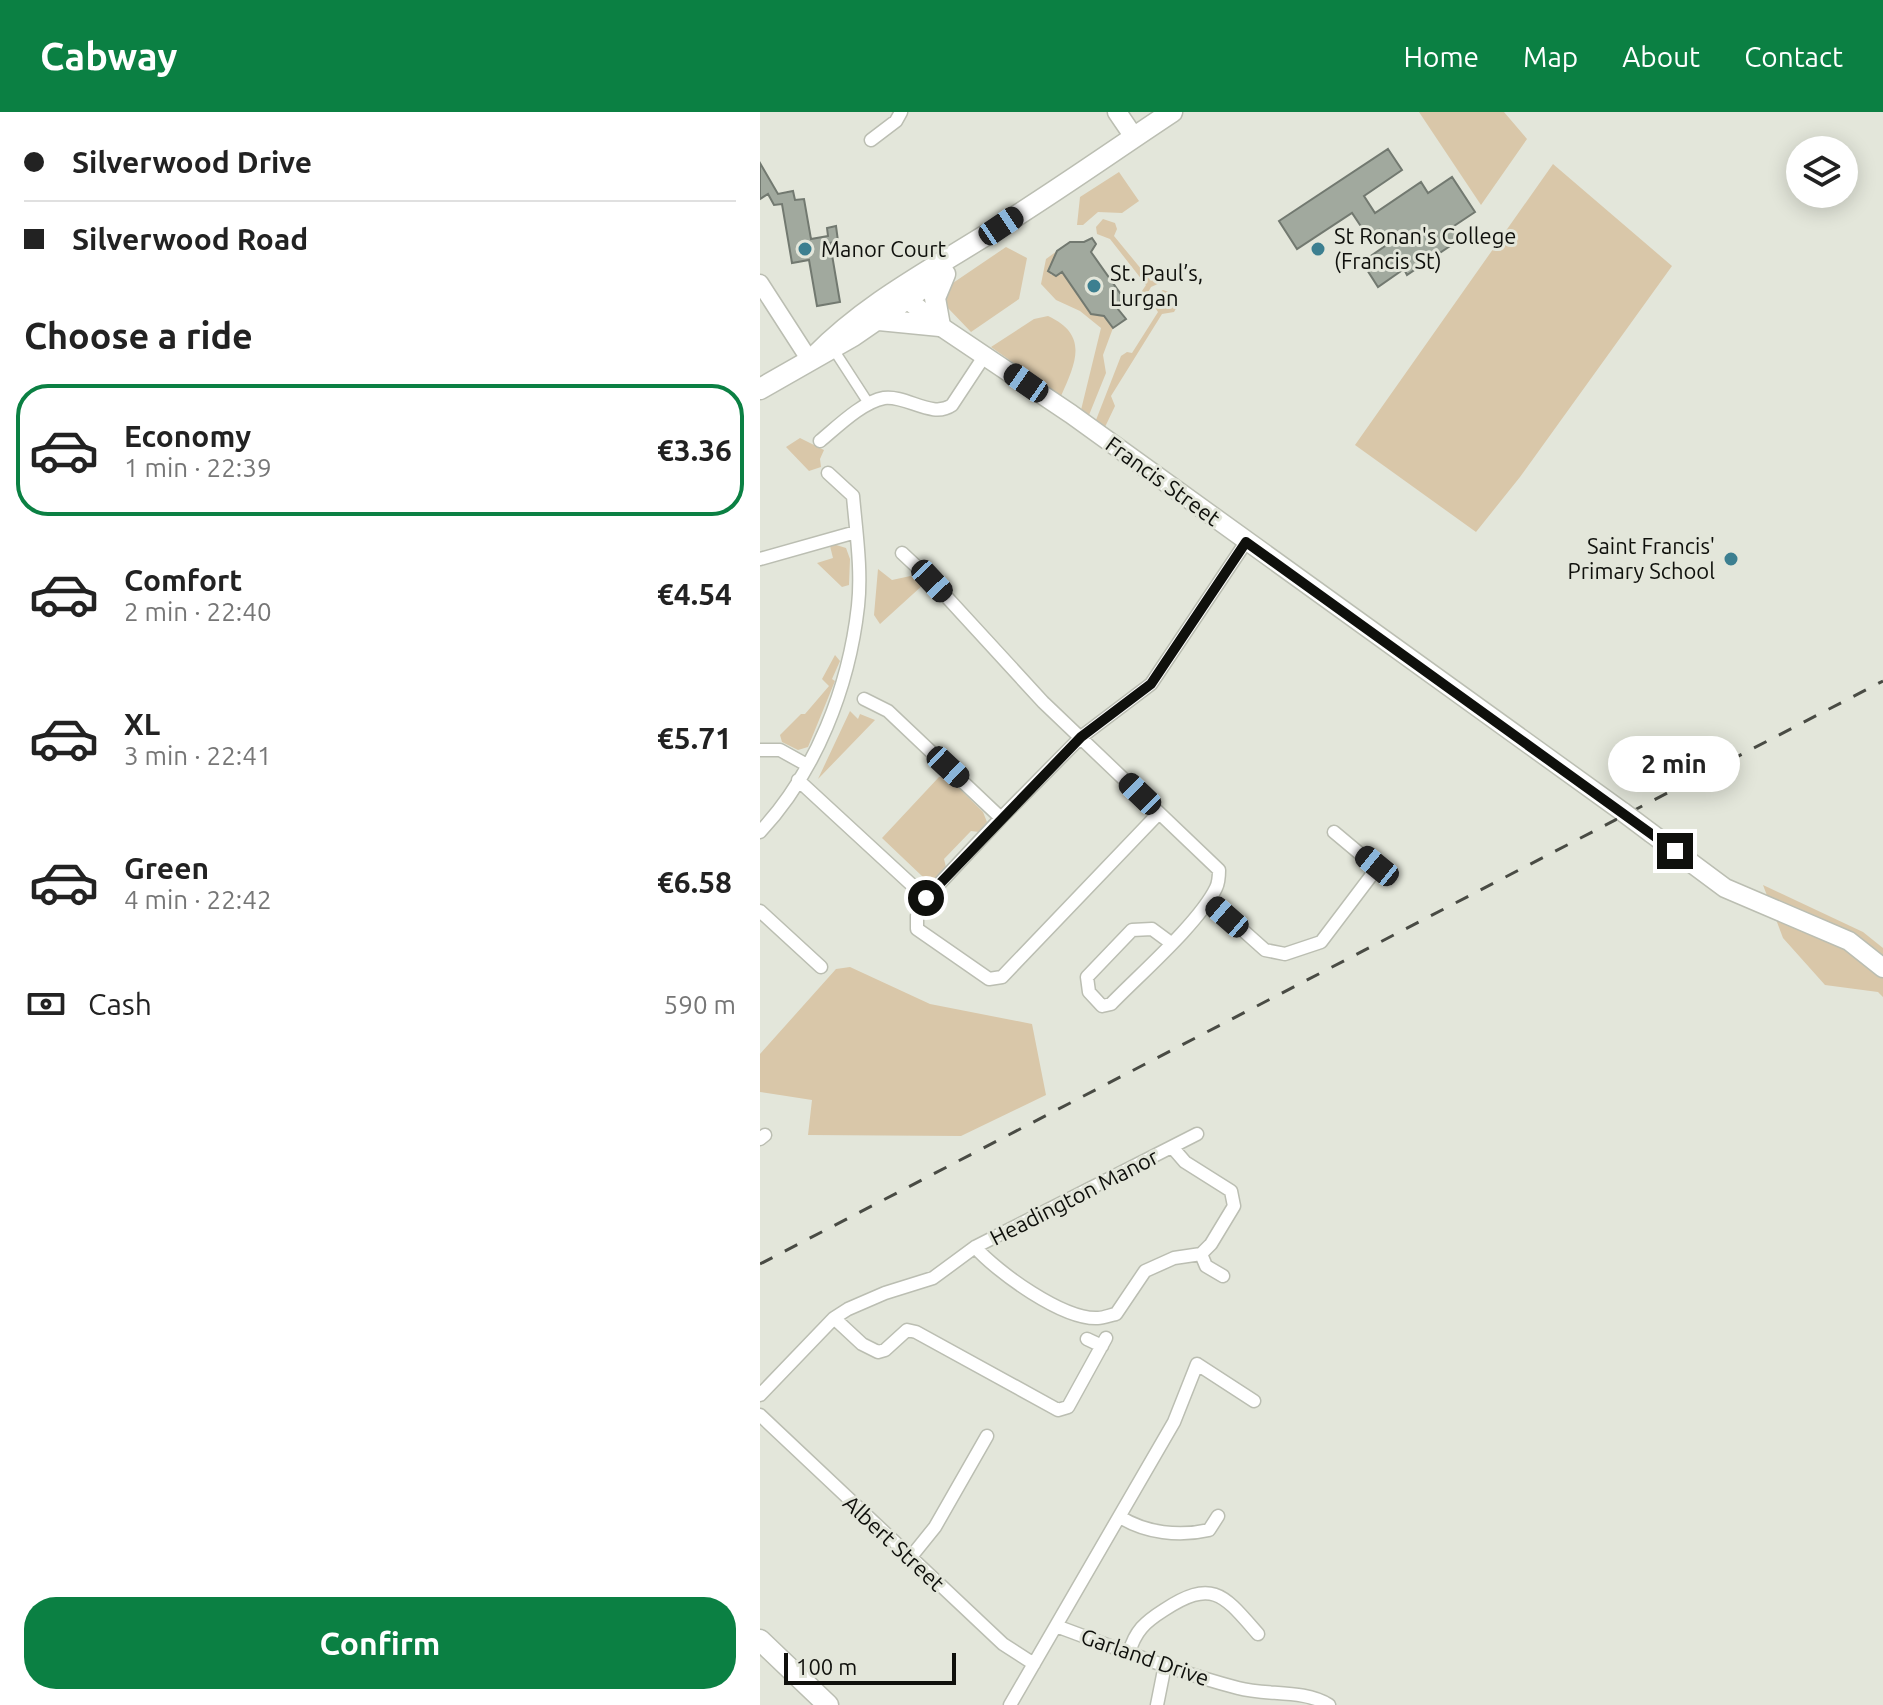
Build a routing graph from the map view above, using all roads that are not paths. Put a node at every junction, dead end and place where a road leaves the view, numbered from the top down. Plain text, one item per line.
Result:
1 (901, 112) edge
2 (1117, 112) edge
3 (1172, 112) edge
4 (1134, 137) junction
5 (871, 140) dead end
6 (978, 241) junction
7 (947, 270) junction
8 (760, 283) edge
9 (904, 294) junction
10 (879, 320) junction
11 (940, 326) junction
12 (819, 354) junction
13 (985, 355) junction
14 (760, 389) edge
15 (869, 404) junction
16 (825, 441) dead end
17 (828, 473) dead end
18 (856, 532) junction
19 (1246, 542) junction
20 (902, 553) dead end
21 (760, 559) edge
22 (864, 699) dead end
23 (1081, 737) junction
24 (760, 750) edge
25 (807, 765) junction
26 (798, 780) junction
27 (1159, 813) junction
28 (1001, 818) junction
29 (760, 832) edge
30 (1334, 832) dead end
31 (926, 898) junction
32 (1209, 900) junction
33 (760, 911) edge
34 (1171, 943) junction
35 (821, 967) dead end
36 (1883, 968) edge
37 (1197, 1134) dead end
38 (1172, 1147) junction
39 (975, 1247) junction
40 (1201, 1254) junction
41 (1223, 1276) dead end
42 (834, 1318) junction
43 (1087, 1339) dead end
44 (760, 1395) edge
45 (1254, 1401) dead end
46 (760, 1415) edge
47 (987, 1436) dead end
48 (1218, 1516) dead end
49 (1120, 1517) junction
50 (910, 1558) junction
51 (1056, 1626) junction
52 (1258, 1634) dead end
53 (760, 1640) edge
54 (1129, 1653) junction
55 (1034, 1664) junction
56 (1165, 1665) junction
57 (1243, 1690) junction
58 (818, 1702) edge
59 (1010, 1705) edge
60 (1157, 1705) edge
61 (1240, 1705) edge
62 (1329, 1705) edge

1 - 5 street
2 - 4 main road
3 - 4 main road
4 - 6 main road
6 - 7 main road
6 - 9 main road
7 - 9 main road
7 - 11 main road
8 - 12 street
9 - 10 main road
9 - 11 main road, Francis Street
9 - 12 main road
10 - 11 main road
10 - 12 main road
11 - 13 main road, Francis Street
12 - 14 main road
12 - 15 street
13 - 15 street
13 - 19 main road, Francis Street
15 - 16 street
17 - 18 street
18 - 21 street
18 - 25 street
19 - 23 street
19 - 36 main road, Francis Street, bridge
20 - 23 street
22 - 28 street
23 - 27 street
23 - 28 street
24 - 25 street
25 - 26 street
26 - 29 street
26 - 31 street
27 - 31 street
27 - 32 street
28 - 31 street
30 - 32 street
32 - 34 street
33 - 35 street
34 - 34 street
37 - 38 street, Headington Manor
38 - 39 street, Headington Manor
38 - 40 street, Headington Manor
39 - 40 street, Headington Manor
39 - 42 street, Headington Manor
40 - 41 street
42 - 43 street
42 - 44 street, Headington Manor
45 - 49 street
46 - 50 street, Albert Street
47 - 50 street
48 - 49 street
49 - 51 street
50 - 55 street, Albert Street
51 - 54 street, Garland Drive
51 - 55 street
52 - 54 street
53 - 58 main road
54 - 56 street, Garland Drive
55 - 59 street
56 - 57 street, Garland Drive
56 - 60 street
57 - 61 street
57 - 62 street, Garland Drive

